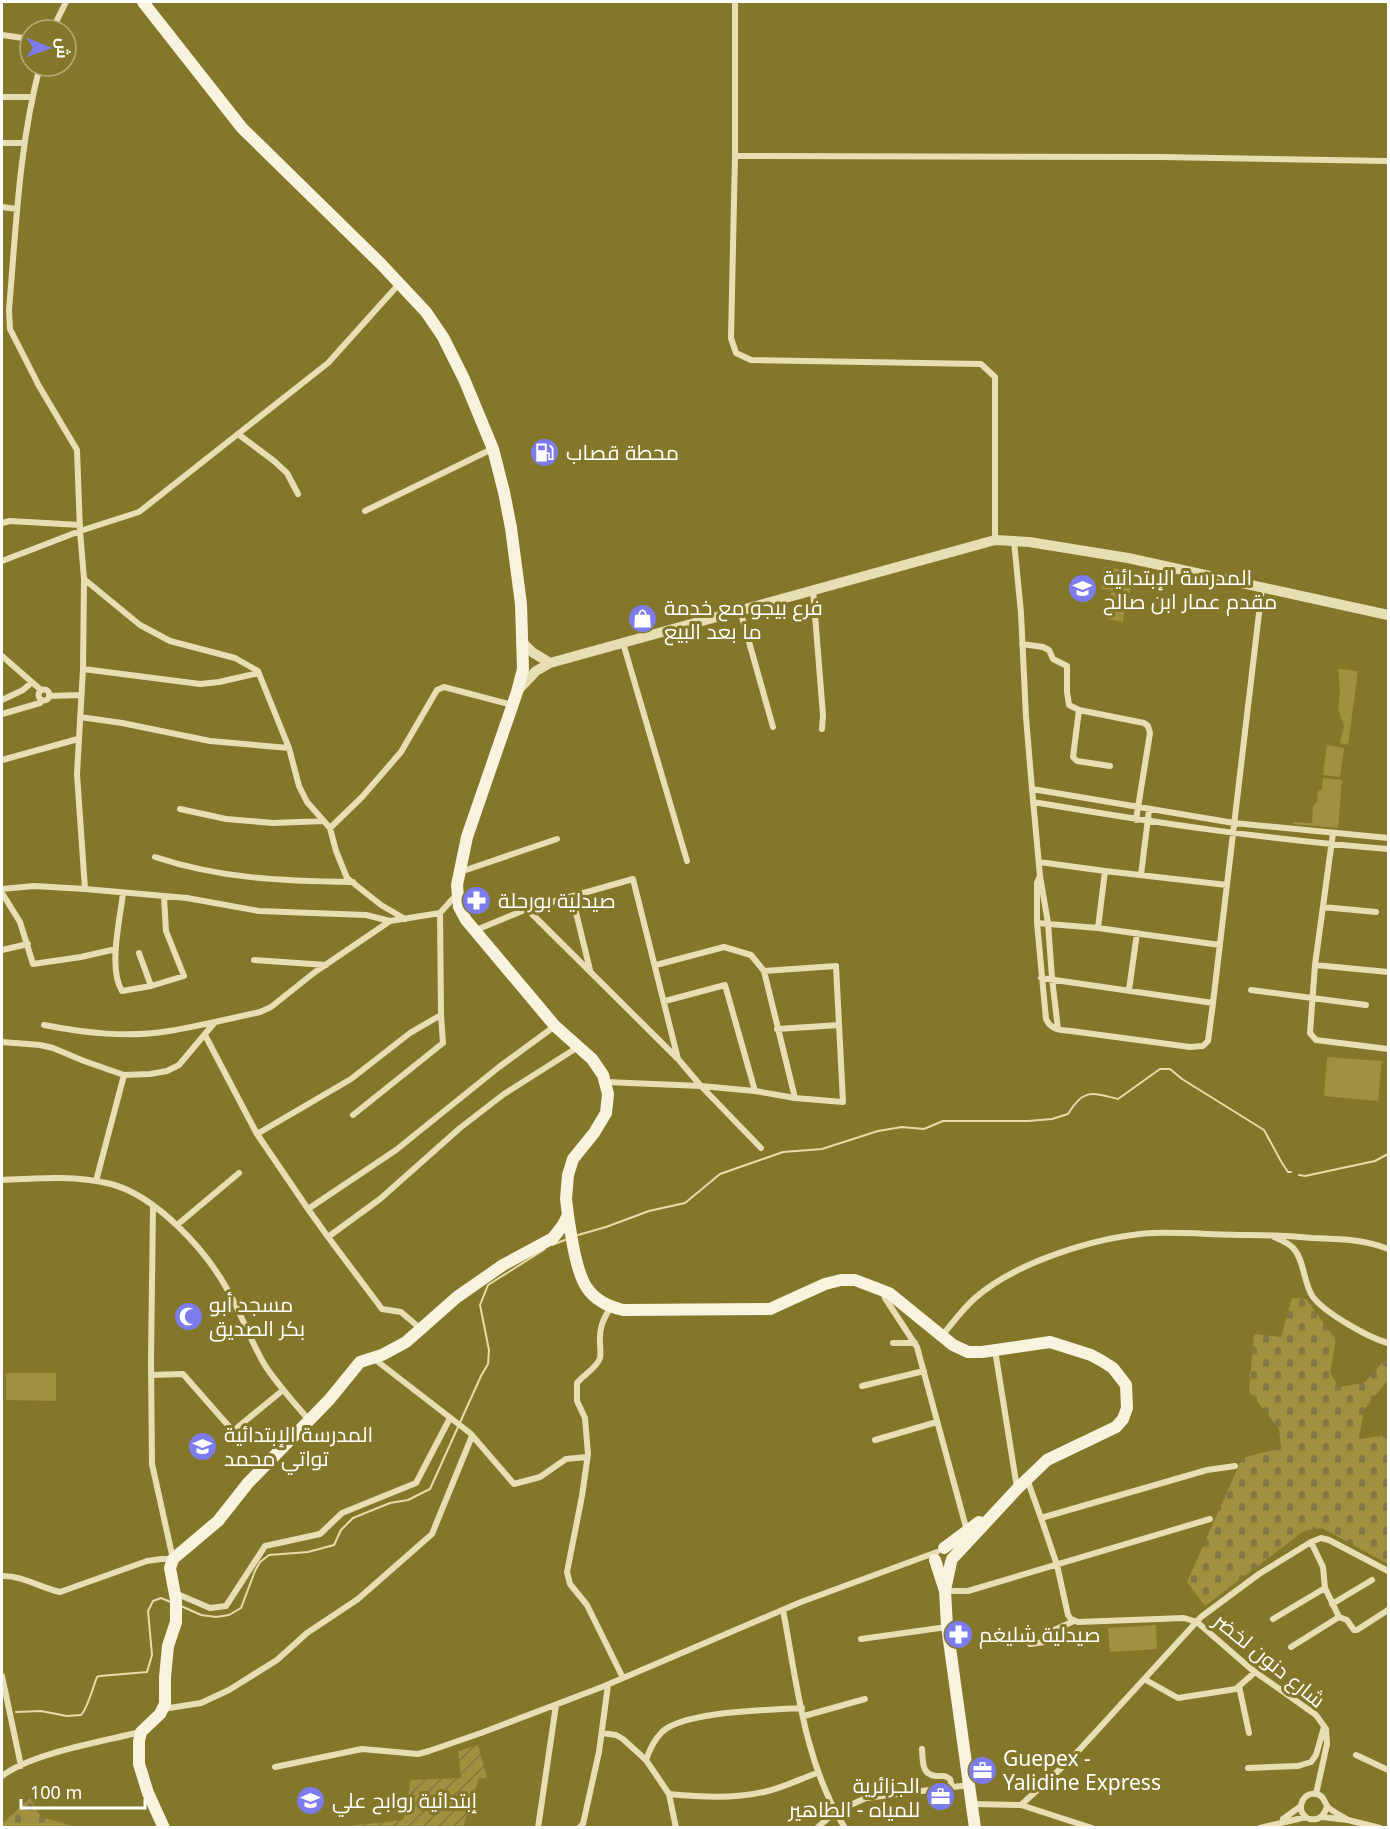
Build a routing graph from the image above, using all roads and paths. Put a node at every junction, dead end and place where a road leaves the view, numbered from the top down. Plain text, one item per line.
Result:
1 (66, 2) edge
2 (142, 2) edge
3 (735, 2) edge
4 (58, 18) edge
5 (2, 35) edge
6 (18, 37) edge
7 (37, 78) edge
8 (2, 97) edge
9 (32, 97) junction
10 (2, 142) edge
11 (24, 143) junction
12 (735, 156) junction
13 (1389, 161) edge
14 (2, 207) edge
15 (17, 209) junction
16 (399, 283) junction
17 (238, 434) junction
18 (493, 449) junction
19 (298, 494) dead end
20 (366, 511) dead end
21 (2, 523) edge
22 (80, 528) junction
23 (995, 540) junction
24 (1014, 541) junction
25 (2, 561) edge
26 (84, 579) junction
27 (1262, 588) junction
28 (813, 590) junction
29 (740, 610) junction
30 (1389, 615) edge
31 (522, 642) junction
32 (623, 643) junction
33 (1022, 644) junction
34 (2, 656) edge
35 (550, 663) junction
36 (83, 669) junction
37 (259, 674) junction
38 (31, 683) junction
39 (41, 690) junction
40 (518, 690) junction
41 (81, 695) junction
42 (50, 696) junction
43 (2, 700) edge
44 (42, 700) junction
45 (512, 705) junction
46 (1079, 710) junction
47 (2, 714) edge
48 (80, 717) junction
49 (773, 727) dead end
50 (822, 729) dead end
51 (78, 739) junction
52 (289, 748) junction
53 (2, 760) edge
54 (1110, 766) dead end
55 (1032, 789) junction
56 (1033, 802) junction
57 (1138, 808) junction
58 (180, 809) dead end
59 (1149, 810) junction
60 (1136, 820) junction
61 (324, 821) junction
62 (1147, 821) junction
63 (1234, 823) junction
64 (330, 828) junction
65 (1333, 833) junction
66 (1233, 834) junction
67 (1389, 838) edge
68 (557, 839) dead end
69 (1331, 845) junction
70 (1389, 849) edge
71 (155, 857) dead end
72 (687, 861) dead end
73 (1040, 862) junction
74 (1105, 871) junction
75 (460, 872) junction
76 (1141, 875) junction
77 (1040, 876) junction
78 (353, 882) junction
79 (1227, 885) junction
80 (85, 889) junction
81 (2, 891) edge
82 (123, 893) junction
83 (458, 894) junction
84 (572, 896) junction
85 (164, 897) junction
86 (1323, 907) junction
87 (527, 909) junction
88 (1376, 912) dead end
89 (440, 913) junction
90 (405, 919) junction
91 (390, 921) junction
92 (1037, 923) junction
93 (1048, 923) junction
94 (1098, 928) junction
95 (475, 930) junction
96 (1137, 933) junction
97 (28, 944) junction
98 (1220, 945) junction
99 (116, 949) junction
100 (2, 950) edge
101 (140, 953) dead end
102 (254, 960) dead end
103 (327, 965) junction
104 (656, 965) junction
105 (1315, 965) junction
106 (591, 970) junction
107 (764, 971) junction
108 (1389, 972) edge
109 (1041, 978) junction
110 (1052, 978) junction
111 (151, 986) junction
112 (1129, 990) junction
113 (1251, 990) dead end
114 (1311, 998) junction
115 (665, 1001) junction
116 (1213, 1004) junction
117 (1366, 1005) dead end
118 (441, 1015) junction
119 (215, 1022) junction
120 (44, 1025) dead end
121 (839, 1025) junction
122 (555, 1026) junction
123 (777, 1029) junction
124 (1058, 1029) junction
125 (205, 1035) junction
126 (2, 1042) edge
127 (579, 1047) junction
128 (1389, 1049) edge
129 (678, 1059) junction
130 (124, 1075) junction
131 (605, 1082) junction
132 (701, 1086) junction
133 (755, 1091) junction
134 (795, 1098) junction
135 (353, 1115) dead end
136 (257, 1134) junction
137 (761, 1148) dead end
138 (239, 1173) dead end
139 (2, 1180) edge
140 (96, 1181) junction
141 (153, 1205) junction
142 (308, 1209) junction
143 (568, 1215) junction
144 (177, 1226) junction
145 (1268, 1234) junction
146 (328, 1237) junction
147 (1389, 1249) edge
148 (882, 1290) junction
149 (611, 1307) junction
150 (422, 1329) junction
151 (941, 1336) junction
152 (893, 1343) dead end
153 (915, 1343) junction
154 (1389, 1343) edge
155 (995, 1350) junction
156 (373, 1358) junction
157 (924, 1371) junction
158 (151, 1375) junction
159 (862, 1386) dead end
160 (283, 1390) junction
161 (309, 1420) junction
162 (456, 1422) junction
163 (937, 1422) junction
164 (472, 1436) junction
165 (875, 1440) dead end
166 (587, 1457) junction
167 (1235, 1466) dead end
168 (1027, 1479) junction
169 (1017, 1489) junction
170 (1000, 1507) junction
171 (1041, 1518) junction
172 (1210, 1519) dead end
173 (967, 1531) junction
174 (1311, 1542) junction
175 (939, 1553) junction
176 (173, 1559) junction
177 (951, 1560) junction
178 (1057, 1565) junction
179 (1389, 1571) edge
180 (2, 1576) edge
181 (1372, 1580) dead end
182 (1326, 1588) junction
183 (945, 1591) junction
184 (176, 1601) junction
185 (1332, 1604) junction
186 (783, 1610) junction
187 (1389, 1610) edge
188 (1339, 1617) junction
189 (1274, 1619) dead end
190 (1074, 1621) junction
191 (1197, 1622) junction
192 (947, 1626) junction
193 (861, 1639) dead end
194 (1030, 1644) dead end
195 (1291, 1647) dead end
196 (1255, 1672) junction
197 (2, 1676) edge
198 (623, 1678) junction
199 (1144, 1679) junction
200 (608, 1684) junction
201 (1239, 1686) junction
202 (865, 1699) dead end
203 (556, 1705) junction
204 (802, 1708) junction
205 (163, 1709) junction
206 (804, 1716) junction
207 (1324, 1726) junction
208 (141, 1732) junction
209 (602, 1733) junction
210 (1249, 1733) dead end
211 (922, 1749) dead end
212 (1356, 1755) dead end
213 (646, 1760) junction
214 (21, 1766) junction
215 (275, 1767) dead end
216 (1248, 1768) dead end
217 (1389, 1770) edge
218 (817, 1773) junction
219 (2, 1776) edge
220 (969, 1785) junction
221 (952, 1787) junction
222 (669, 1794) junction
223 (1316, 1794) junction
224 (972, 1804) junction
225 (1021, 1805) junction
226 (1301, 1806) junction
227 (1327, 1806) junction
228 (835, 1812) junction
229 (1322, 1817) junction
230 (1308, 1818) junction
231 (1348, 1820) junction
232 (1278, 1822) junction
233 (583, 1826) edge
234 (164, 1827) edge
235 (538, 1827) edge
236 (676, 1827) edge
237 (817, 1827) edge
238 (844, 1827) edge
239 (975, 1827) edge
240 (1092, 1827) edge
241 (1260, 1827) edge
242 (1306, 1827) edge
243 (1380, 1827) edge

1 - 4 street
2 - 16 main road
3 - 12 street
5 - 6 street
7 - 9 street
8 - 9 street
9 - 11 street
10 - 11 street
11 - 15 street
12 - 13 street
12 - 23 street
14 - 15 street
15 - 22 street
16 - 17 street
16 - 18 main road
17 - 19 street
17 - 22 street
18 - 20 street
18 - 31 main road
21 - 22 street
22 - 25 street
22 - 26 street
23 - 24 street
23 - 28 street
24 - 27 street
24 - 33 street
26 - 36 street
26 - 37 street
27 - 30 street
27 - 63 street
28 - 29 street
28 - 50 street
29 - 32 street
29 - 49 street
31 - 35 street
31 - 40 main road
32 - 35 street
32 - 72 street
33 - 46 street
33 - 55 street
34 - 38 street
35 - 40 street
36 - 37 street
36 - 41 street
37 - 52 street
38 - 39 street
38 - 43 street
39 - 42 street
39 - 44 street
40 - 45 main road
41 - 42 street
41 - 48 street
42 - 44 street
44 - 47 street
45 - 64 street
45 - 75 main road
46 - 54 street
46 - 57 street
48 - 51 street
48 - 52 street
51 - 53 street
51 - 80 street
52 - 61 street
55 - 56 street
55 - 57 street
56 - 60 street
56 - 73 street
57 - 59 street
57 - 60 street
58 - 61 street
59 - 62 street
59 - 63 street
60 - 62 street
61 - 64 street
62 - 66 street
62 - 76 street
63 - 65 street
63 - 66 street
64 - 78 street
65 - 67 street
65 - 69 street
66 - 69 street
66 - 79 street
68 - 75 street
69 - 70 street
69 - 86 street
71 - 78 street
73 - 74 street
73 - 77 street
74 - 76 street
74 - 94 street
75 - 83 main road
76 - 79 street
77 - 92 street
77 - 93 street
78 - 90 street
79 - 98 street
80 - 81 street
80 - 82 street
81 - 97 street
82 - 85 street
82 - 99 street
83 - 89 street
83 - 95 main road
84 - 87 street
84 - 104 street
84 - 106 street
85 - 91 street
85 - 111 street
86 - 88 street
86 - 105 street
87 - 95 street
87 - 106 street
89 - 90 street
89 - 118 street
90 - 91 street
91 - 103 street
92 - 93 street
92 - 109 street
93 - 94 street
93 - 110 street
94 - 96 street
95 - 122 main road
96 - 98 street
96 - 112 street
97 - 99 street
97 - 100 street
98 - 116 street
99 - 111 street
101 - 111 street
102 - 103 street
103 - 119 street
104 - 107 street
104 - 115 street
105 - 108 street
105 - 114 street
106 - 129 street
107 - 121 street
107 - 123 street
109 - 110 street
109 - 124 street
110 - 112 street
110 - 124 street
112 - 116 street
113 - 114 street
114 - 117 street
114 - 128 street
115 - 129 street
115 - 133 street
116 - 124 street
118 - 135 street
118 - 136 street
119 - 120 street
119 - 125 street
121 - 123 street
121 - 134 street
122 - 127 main road
122 - 142 street
123 - 134 street
125 - 130 street
125 - 136 street
126 - 130 street
127 - 131 main road
127 - 146 street
129 - 132 street
130 - 140 street
131 - 132 street
131 - 143 main road
132 - 133 street
132 - 137 street
133 - 134 street
136 - 142 street
138 - 144 street
139 - 140 street
140 - 141 street
141 - 144 street
141 - 158 street
142 - 146 street
143 - 149 main road
143 - 150 main road
144 - 160 street
145 - 147 street
145 - 151 street
145 - 154 street
146 - 150 street
148 - 149 main road
148 - 151 main road
148 - 153 street
149 - 166 street
150 - 156 main road
151 - 155 main road
152 - 153 street
153 - 157 street
155 - 168 main road
155 - 169 street
156 - 161 main road
156 - 162 street
157 - 159 street
157 - 163 street
158 - 160 street
158 - 176 street
160 - 161 street
161 - 176 main road
162 - 164 street
162 - 184 street
163 - 165 street
163 - 173 street
164 - 166 street
164 - 205 street
166 - 198 street
167 - 171 street
168 - 169 main road
168 - 171 street
169 - 170 main road
170 - 173 main road
170 - 177 main road
171 - 178 street
172 - 178 street
173 - 175 main road
174 - 179 street
174 - 182 street
174 - 191 street
175 - 177 main road
175 - 183 main road
175 - 186 street
176 - 180 street
176 - 184 main road
177 - 183 main road
178 - 183 street
178 - 190 street
181 - 185 street
182 - 185 street
182 - 189 street
183 - 192 main road
184 - 205 main road
185 - 188 street
186 - 198 street
186 - 204 street
187 - 188 street
188 - 195 street
190 - 191 street
190 - 194 street
191 - 196 street, شارع دنون لخضر
191 - 199 street
192 - 193 street
192 - 220 main road
196 - 201 street
196 - 207 street, شارع دنون لخضر
197 - 214 street
198 - 200 street
199 - 201 street
199 - 225 street
200 - 203 street
200 - 209 street
201 - 210 street
202 - 206 street
203 - 215 street
203 - 235 street
204 - 206 street
204 - 213 street
205 - 208 main road
206 - 218 street
207 - 216 street
207 - 223 street, شارع دنون لخضر
208 - 214 street
208 - 234 main road
209 - 213 street
209 - 233 street
211 - 221 street
212 - 217 street
213 - 222 street
214 - 219 street
218 - 222 street
218 - 228 street
220 - 221 street
220 - 224 main road
221 - 228 street
222 - 236 street
223 - 226 street
223 - 227 street
224 - 225 street
224 - 239 main road
225 - 240 street
226 - 230 street
226 - 232 street
227 - 229 street
227 - 231 street
228 - 237 street
228 - 238 street
229 - 230 street
229 - 231 street
230 - 232 street
230 - 242 street
231 - 243 street
232 - 241 street

